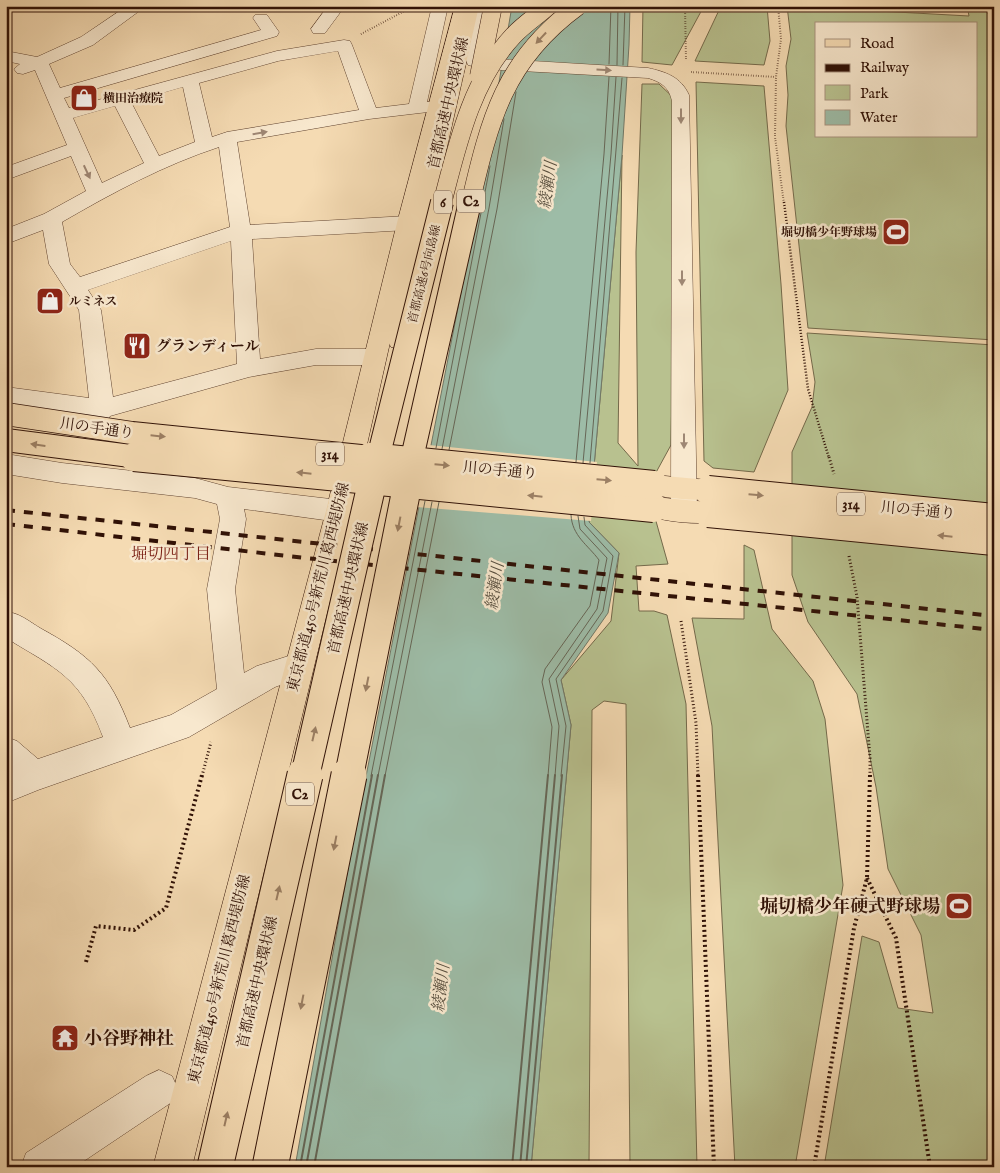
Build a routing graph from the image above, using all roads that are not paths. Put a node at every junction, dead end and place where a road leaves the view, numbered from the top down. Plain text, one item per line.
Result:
1 (138, 6) edge
2 (337, 6) edge
3 (440, 6) edge
4 (463, 6) edge
5 (471, 6) edge
6 (482, 6) edge
7 (493, 6) edge
8 (548, 6) edge
9 (578, 6) edge
10 (261, 18) dead end
11 (319, 29) dead end
12 (6, 56) edge
13 (38, 62) junction
14 (6, 75) edge
15 (190, 81) junction
16 (55, 95) junction
17 (121, 99) junction
18 (428, 107) junction
19 (369, 114) junction
20 (62, 115) junction
21 (227, 138) junction
22 (205, 146) junction
23 (76, 148) junction
24 (155, 166) junction
25 (6, 174) edge
26 (97, 193) junction
27 (51, 219) junction
28 (407, 223) junction
29 (241, 233) junction
30 (6, 237) edge
31 (76, 286) junction
32 (375, 356) junction
33 (249, 369) junction
34 (6, 396) edge
35 (102, 409) junction
36 (6, 414) edge
37 (386, 422) junction
38 (419, 425) junction
39 (6, 440) edge
40 (6, 464) edge
41 (62, 473) junction
42 (228, 497) junction
43 (654, 497) junction
44 (696, 501) junction
45 (338, 511) junction
46 (994, 518) edge
47 (994, 541) edge
48 (8, 624) dead end
49 (298, 666) junction
50 (227, 698) junction
51 (121, 744) junction
52 (6, 752) edge
53 (34, 776) junction
54 (6, 788) edge
55 (159, 1089) dead end
56 (40, 1167) edge
57 (172, 1167) edge
58 (215, 1167) edge
59 (269, 1167) edge

1 - 13 street
2 - 11 street
3 - 18 street
4 - 18 main road, 東京都道450号新荒川葛西堤防線
5 - 37 main road, 首都高速中央環状線 / C2, bridge
6 -> 44 street, bridge
7 - 38 main road, 首都高速中央環状線 / C2, bridge
8 - 37 main road, 首都高速6号向島線 / 6, bridge
9 -> 38 main road, 首都高速中央環状線 / C2, bridge
10 - 16 street
12 - 13 street
13 - 14 street
13 - 16 street
15 - 17 street
15 - 19 street
15 - 22 street
16 - 20 street
17 - 20 street
17 - 24 street
18 - 19 street
18 - 28 main road, 東京都道450号新荒川葛西堤防線
21 -> 19 street
20 - 23 street
21 - 22 street
21 - 29 street
22 - 24 street
23 - 25 street
23 -> 26 street
24 - 26 street
26 - 27 street
27 - 30 street
27 - 31 street
28 - 29 street
28 - 32 main road, 東京都道450号新荒川葛西堤防線
29 - 31 street
29 - 33 street
31 - 35 street
32 - 33 street
32 - 45 main road, 東京都道450号新荒川葛西堤防線
33 - 35 street
34 - 35 street
35 - 41 street
36 -> 43 main road, 川の手通り / 314, bridge
58 -> 37 main road, 首都高速中央環状線 / C2, bridge
38 -> 59 main road, 首都高速中央環状線 / C2, bridge
43 -> 39 main road, 川の手通り / 314, bridge
40 - 41 street
41 - 42 street
42 - 45 street
42 - 50 street
43 - 44 main road, 川の手通り / 314
44 -> 46 main road, 川の手通り / 314, bridge
47 -> 44 main road, 川の手通り / 314, bridge
45 - 49 main road, 東京都道450号新荒川葛西堤防線
48 - 51 street
49 - 50 street
49 - 57 main road, 東京都道450号新荒川葛西堤防線
50 - 51 street
51 - 53 street
52 - 53 street
53 - 54 street
55 - 56 street

